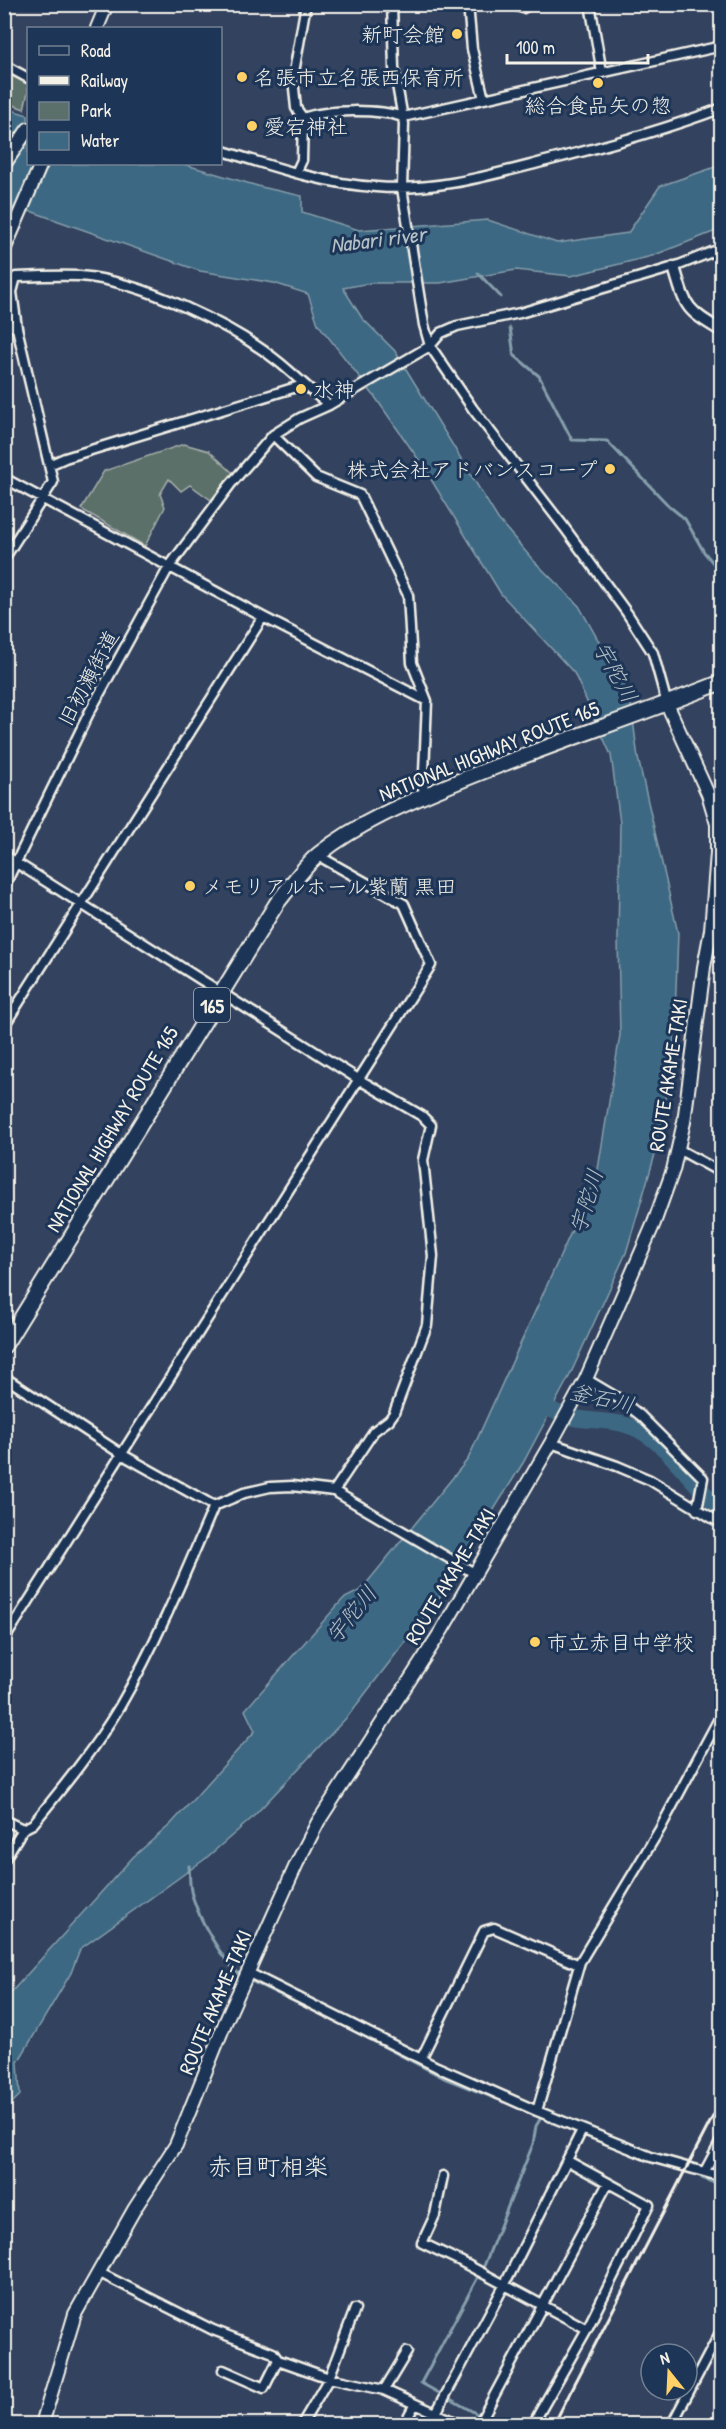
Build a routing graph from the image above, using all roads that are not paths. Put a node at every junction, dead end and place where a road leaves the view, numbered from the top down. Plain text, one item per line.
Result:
1 (107, 4) edge
2 (306, 4) edge
3 (392, 4) edge
4 (468, 4) edge
5 (512, 4) edge
6 (530, 4) edge
7 (590, 4) edge
8 (97, 27) edge
9 (722, 46) edge
10 (4, 65) edge
11 (602, 73) junction
12 (27, 77) edge
13 (484, 99) junction
14 (722, 108) edge
15 (403, 117) junction
16 (303, 118) junction
17 (27, 131) edge
18 (222, 151) edge
19 (5, 164) edge
20 (41, 165) edge
21 (296, 173) junction
22 (403, 192) junction
23 (722, 248) edge
24 (4, 250) edge
25 (674, 267) junction
26 (4, 323) edge
27 (17, 328) junction
28 (722, 331) edge
29 (425, 348) junction
30 (303, 385) junction
31 (331, 404) junction
32 (273, 435) junction
33 (49, 465) junction
34 (4, 478) edge
35 (42, 500) junction
36 (4, 559) edge
37 (169, 567) junction
38 (263, 617) junction
39 (722, 682) edge
40 (427, 701) junction
41 (660, 706) junction
42 (423, 796) junction
43 (4, 855) edge
44 (317, 855) junction
45 (15, 862) junction
46 (4, 886) edge
47 (83, 905) junction
48 (722, 920) edge
49 (711, 930) junction
50 (220, 992) junction
51 (4, 1026) edge
52 (358, 1079) junction
53 (678, 1149) junction
54 (722, 1173) edge
55 (4, 1346) edge
56 (4, 1377) edge
57 (586, 1379) junction
58 (551, 1443) junction
59 (123, 1455) junction
60 (334, 1491) junction
61 (214, 1506) junction
62 (697, 1510) junction
63 (722, 1524) edge
64 (472, 1572) junction
65 (4, 1640) edge
66 (722, 1713) edge
67 (4, 1820) edge
68 (23, 1829) junction
69 (4, 1860) edge
70 (579, 1965) junction
71 (246, 1978) junction
72 (421, 2059) junction
73 (537, 2111) junction
74 (582, 2130) junction
75 (722, 2139) edge
76 (568, 2161) junction
77 (705, 2171) junction
78 (443, 2176) dead end
79 (722, 2177) edge
80 (608, 2183) junction
81 (100, 2273) junction
82 (504, 2286) junction
83 (543, 2307) junction
84 (355, 2309) dead end
85 (587, 2329) junction
86 (722, 2329) edge
87 (407, 2352) dead end
88 (278, 2360) junction
89 (224, 2370) dead end
90 (329, 2378) junction
91 (384, 2390) junction
92 (415, 2404) junction
93 (436, 2413) junction
94 (42, 2424) edge
95 (302, 2424) edge
96 (404, 2424) edge
97 (460, 2424) edge
98 (479, 2424) edge
99 (533, 2424) edge
100 (672, 2424) edge

1 - 8 main road
2 - 16 street
3 - 15 street
4 - 13 street
5 - 6 street
7 - 11 street
9 - 11 street
10 - 12 street
11 - 13 street
13 - 15 street
14 - 22 street
15 - 16 street
15 - 22 street
16 - 21 street
17 - 19 main road
18 - 21 street
20 - 24 main road
21 - 22 street
22 - 29 street
23 - 25 street, 旧初瀬街道
25 - 28 street
25 - 29 street, 旧初瀬街道
26 - 27 street
27 - 30 street
27 - 33 street
29 - 31 street, 旧初瀬街道
29 - 41 street
30 - 31 street
30 - 33 street
31 - 32 street, 旧初瀬街道
32 - 37 street, 旧初瀬街道
32 - 40 street
33 - 35 street
34 - 35 street
35 - 36 street
35 - 37 street
37 - 38 street
37 - 45 street, 旧初瀬街道
38 - 40 street
38 - 47 street
39 - 41 highway, NATIONAL HIGHWAY ROUTE 165 / 165
40 - 42 street
41 - 42 highway, NATIONAL HIGHWAY ROUTE 165 / 165
41 - 49 main road, ROUTE AKAME-TAKI
42 - 44 highway, NATIONAL HIGHWAY ROUTE 165 / 165
43 - 45 street
44 - 50 highway, NATIONAL HIGHWAY ROUTE 165 / 165
44 - 52 street
45 - 46 street, 旧初瀬街道
45 - 47 street
47 - 50 street
47 - 51 street
48 - 49 street
49 - 53 main road, ROUTE AKAME-TAKI
50 - 52 street
50 - 55 highway, NATIONAL HIGHWAY ROUTE 165 / 165
52 - 59 street
52 - 60 street
53 - 54 street
53 - 57 main road, ROUTE AKAME-TAKI
56 - 59 street
57 - 58 main road, ROUTE AKAME-TAKI
57 - 62 street
58 - 62 street
58 - 64 main road, ROUTE AKAME-TAKI
59 - 61 street
59 - 65 street
60 - 61 street
60 - 64 street
61 - 68 street
62 - 63 street
64 - 71 main road, ROUTE AKAME-TAKI
66 - 70 street
67 - 68 street
68 - 69 street
70 - 72 street
70 - 73 street
71 - 72 street
71 - 81 main road, ROUTE AKAME-TAKI
72 - 73 street
73 - 74 street
74 - 76 street
74 - 77 street
75 - 77 street
76 - 80 street
76 - 82 street
77 - 79 street
78 - 82 street
80 - 83 street
80 - 85 street
81 - 88 street
81 - 94 main road, ROUTE AKAME-TAKI
82 - 83 street
82 - 93 street
83 - 85 street
83 - 98 street
84 - 90 street
85 - 99 street
86 - 100 street
87 - 91 street
88 - 89 street
88 - 90 street
90 - 91 street
90 - 95 street
91 - 92 street
92 - 93 street
92 - 96 street
93 - 97 street

